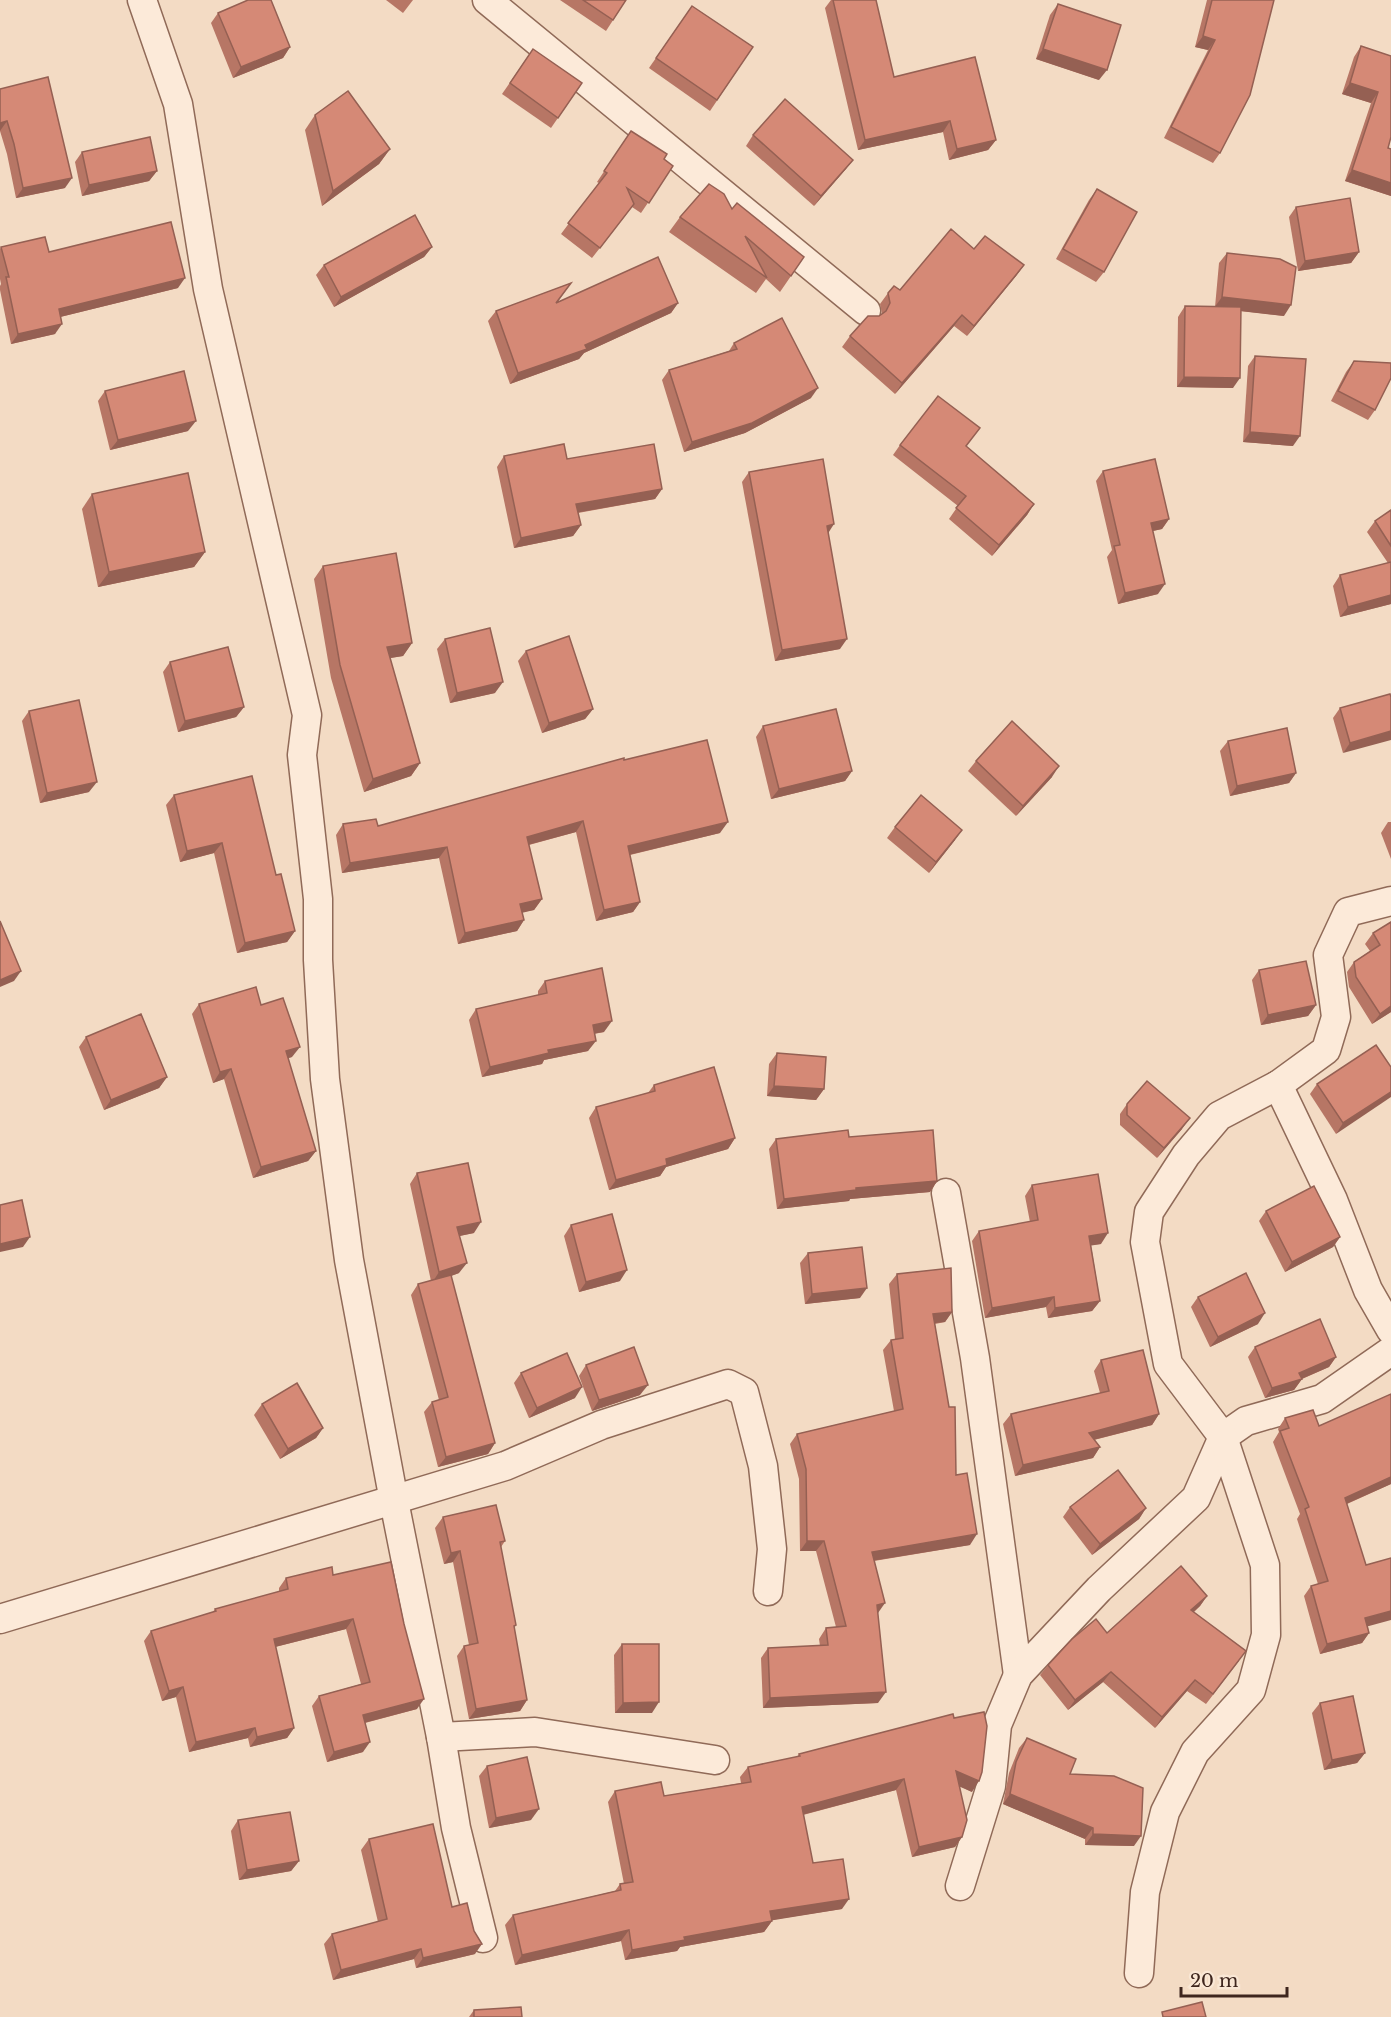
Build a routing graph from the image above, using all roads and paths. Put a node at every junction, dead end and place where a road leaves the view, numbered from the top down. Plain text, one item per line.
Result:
1 (142, 0) edge
2 (487, 0) edge
3 (866, 311) dead end
4 (1391, 901) edge
5 (1278, 1085) junction
6 (946, 1193) dead end
7 (1391, 1330) edge
8 (1391, 1351) edge
9 (1223, 1437) junction
10 (394, 1501) junction
11 (768, 1592) dead end
12 (0, 1619) edge
13 (1018, 1675) junction
14 (441, 1737) junction
15 (715, 1760) dead end
16 (960, 1886) dead end
17 (483, 1938) dead end
18 (1139, 1973) dead end

1 - 10 street
2 - 3 street
4 - 5 street
5 - 7 street
5 - 9 street
6 - 13 street
8 - 9 street
9 - 13 street
9 - 18 street
10 - 11 street
10 - 12 street
10 - 14 street
13 - 16 street
14 - 15 street
14 - 17 street

